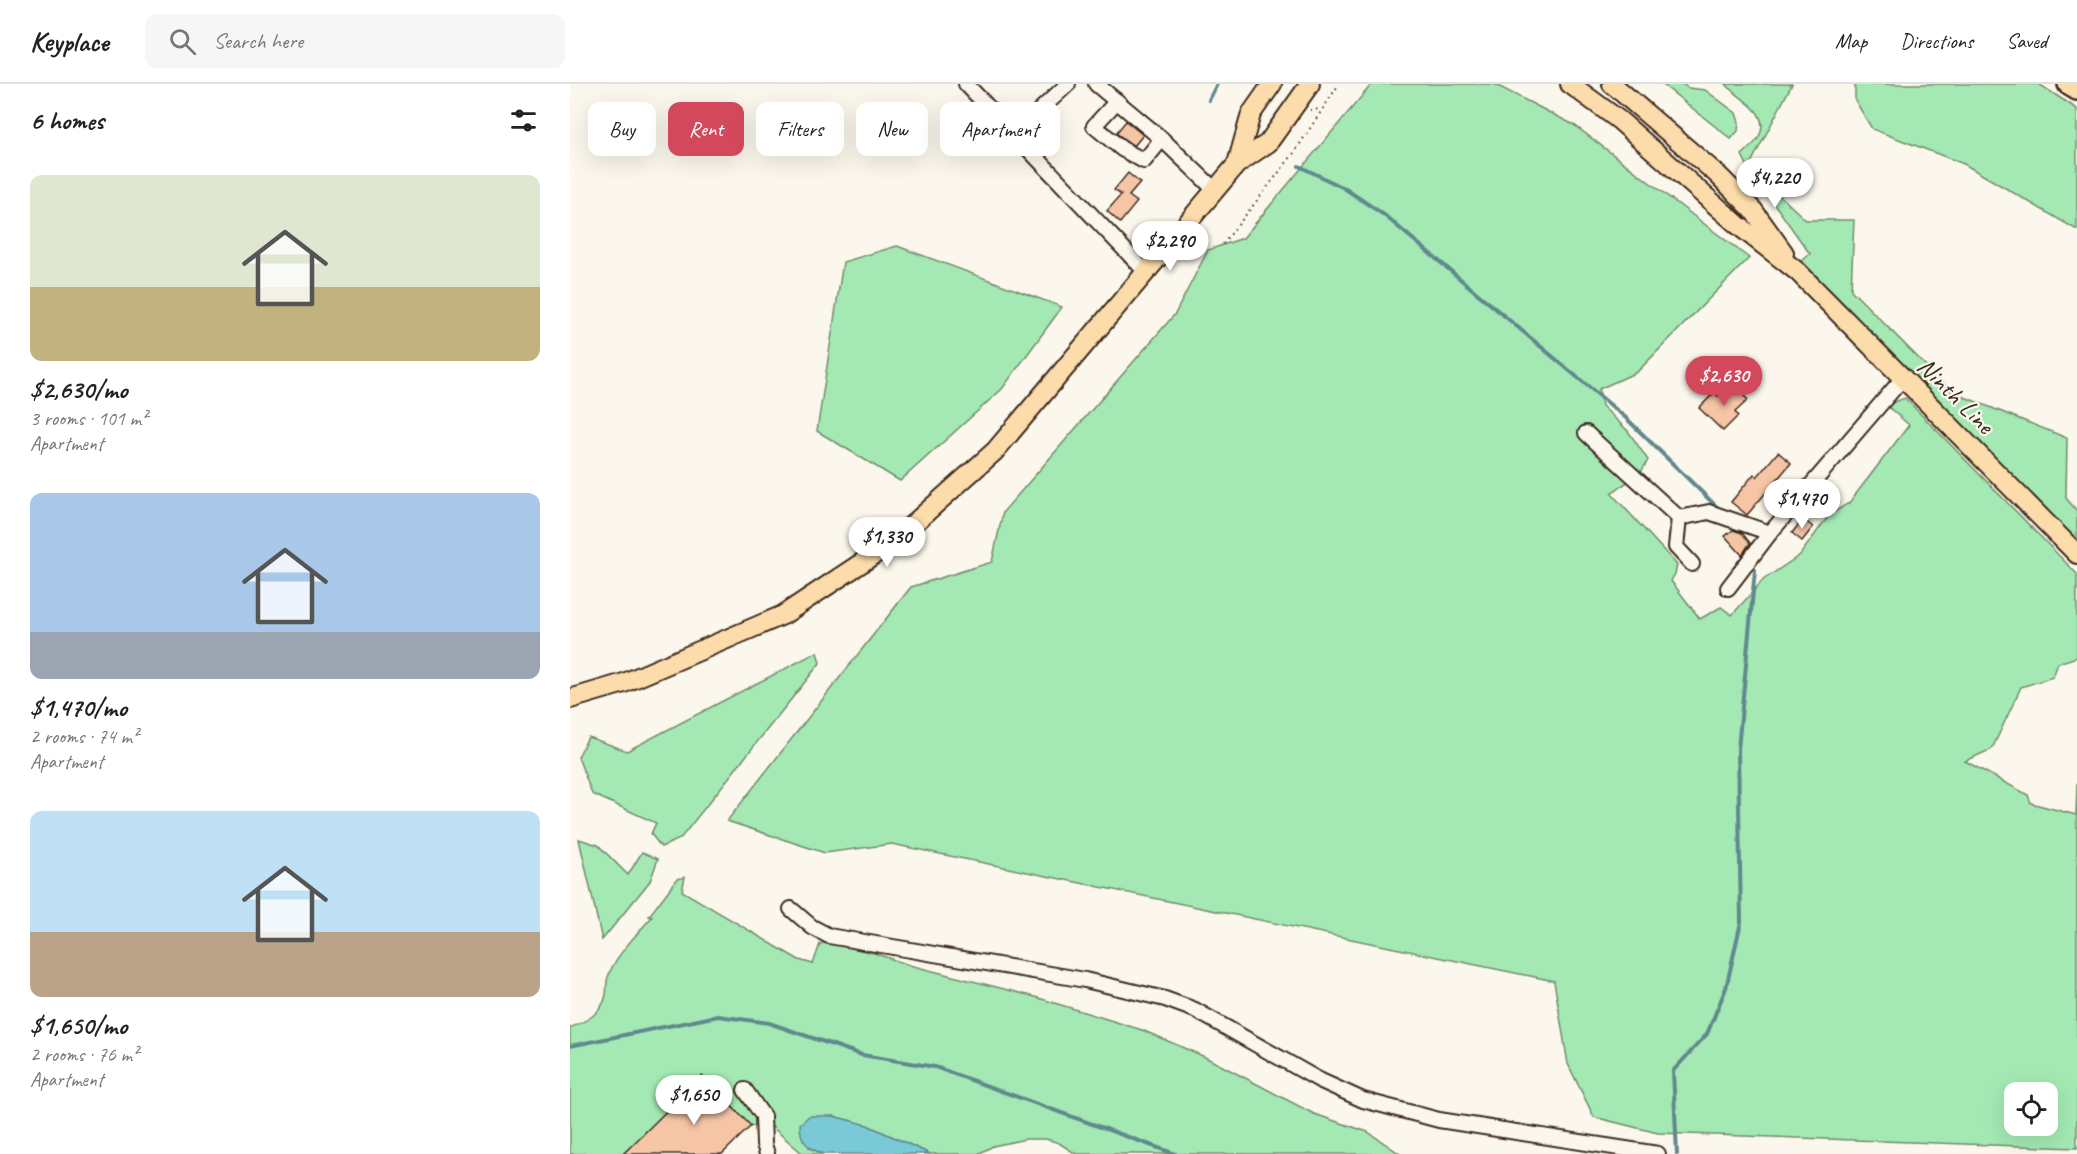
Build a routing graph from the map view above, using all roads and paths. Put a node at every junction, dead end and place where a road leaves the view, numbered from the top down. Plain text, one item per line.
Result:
1 (966, 84) edge
2 (1068, 84) edge
3 (1096, 84) edge
4 (1272, 84) edge
5 (1310, 84) edge
6 (1339, 84) edge
7 (1570, 84) edge
8 (1612, 84) edge
9 (2069, 84) edge
10 (2077, 89) edge
11 (1117, 101) junction
12 (983, 102) edge
13 (1049, 102) edge
14 (1162, 140) junction
15 (1033, 156) edge
16 (1238, 164) junction
17 (1215, 190) junction
18 (1223, 244) dead end
19 (1146, 272) junction
20 (1798, 272) junction
21 (1904, 378) junction
22 (1586, 433) dead end
23 (1679, 518) junction
24 (1770, 533) junction
25 (2077, 554) edge
26 (1692, 564) dead end
27 (1728, 588) dead end
28 (570, 699) edge
29 (790, 909) dead end
30 (745, 1090) dead end
31 (767, 1154) edge
32 (1658, 1154) edge

1 - 12 lane
2 - 13 lane
3 - 11 lane
4 - 16 main road
5 - 16 main road
6 - 18 path
7 - 20 main road, Ninth Line
8 - 20 main road, Ninth Line
9 - 10 highway
11 - 14 lane
11 - 14 lane
14 - 17 lane
15 - 19 lane
16 - 17 main road
17 - 19 main road
19 - 28 main road
20 - 21 main road, Ninth Line
21 - 24 lane
21 - 25 main road, Ninth Line
22 - 23 lane
23 - 24 lane
23 - 26 lane
24 - 27 lane
29 - 32 lane
30 - 31 lane

